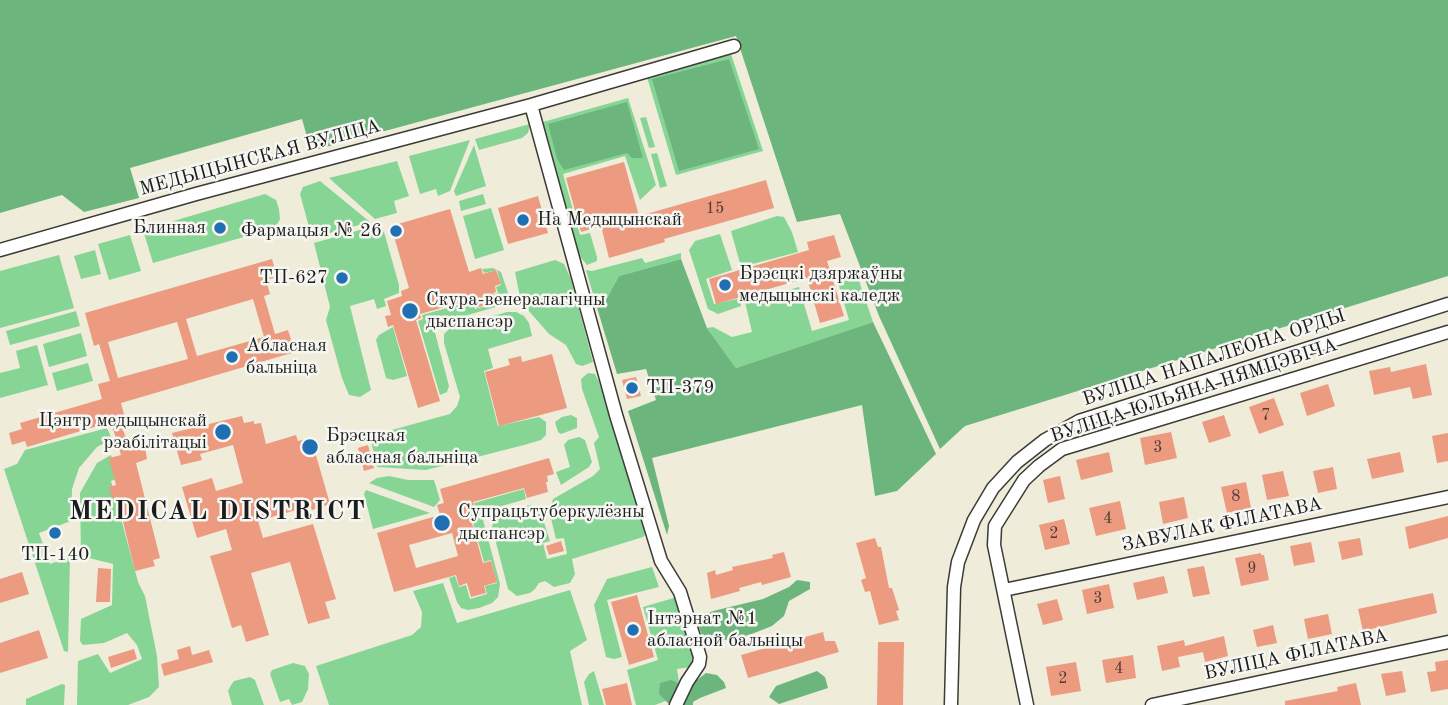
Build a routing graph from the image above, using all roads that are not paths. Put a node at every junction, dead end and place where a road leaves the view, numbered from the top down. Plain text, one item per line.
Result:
1 (734, 46) dead end
2 (531, 105) junction
3 (0, 250) edge
4 (1448, 304) edge
5 (1448, 332) edge
6 (1448, 497) edge
7 (1004, 590) junction
8 (1448, 642) edge
9 (676, 705) edge
10 (951, 705) edge
11 (1027, 705) edge
12 (1152, 705) edge

1 - 2 street, МЕДЫЦЫНСКАЯ ВУЛІЦА
2 - 3 street, МЕДЫЦЫНСКАЯ ВУЛІЦА
2 - 9 street
4 - 10 street, ВУЛІЦА НАПАЛЕОНА ОРДЫ
5 - 7 street, ВУЛІЦА ЮЛЬЯНА НЯМЦЭВІЧА
6 - 7 street, ЗАВУЛАК ФІЛАТАВА
7 - 11 street, ВУЛІЦА ЮЛЬЯНА НЯМЦЭВІЧА
8 - 12 street, ВУЛІЦА ФІЛАТАВА

